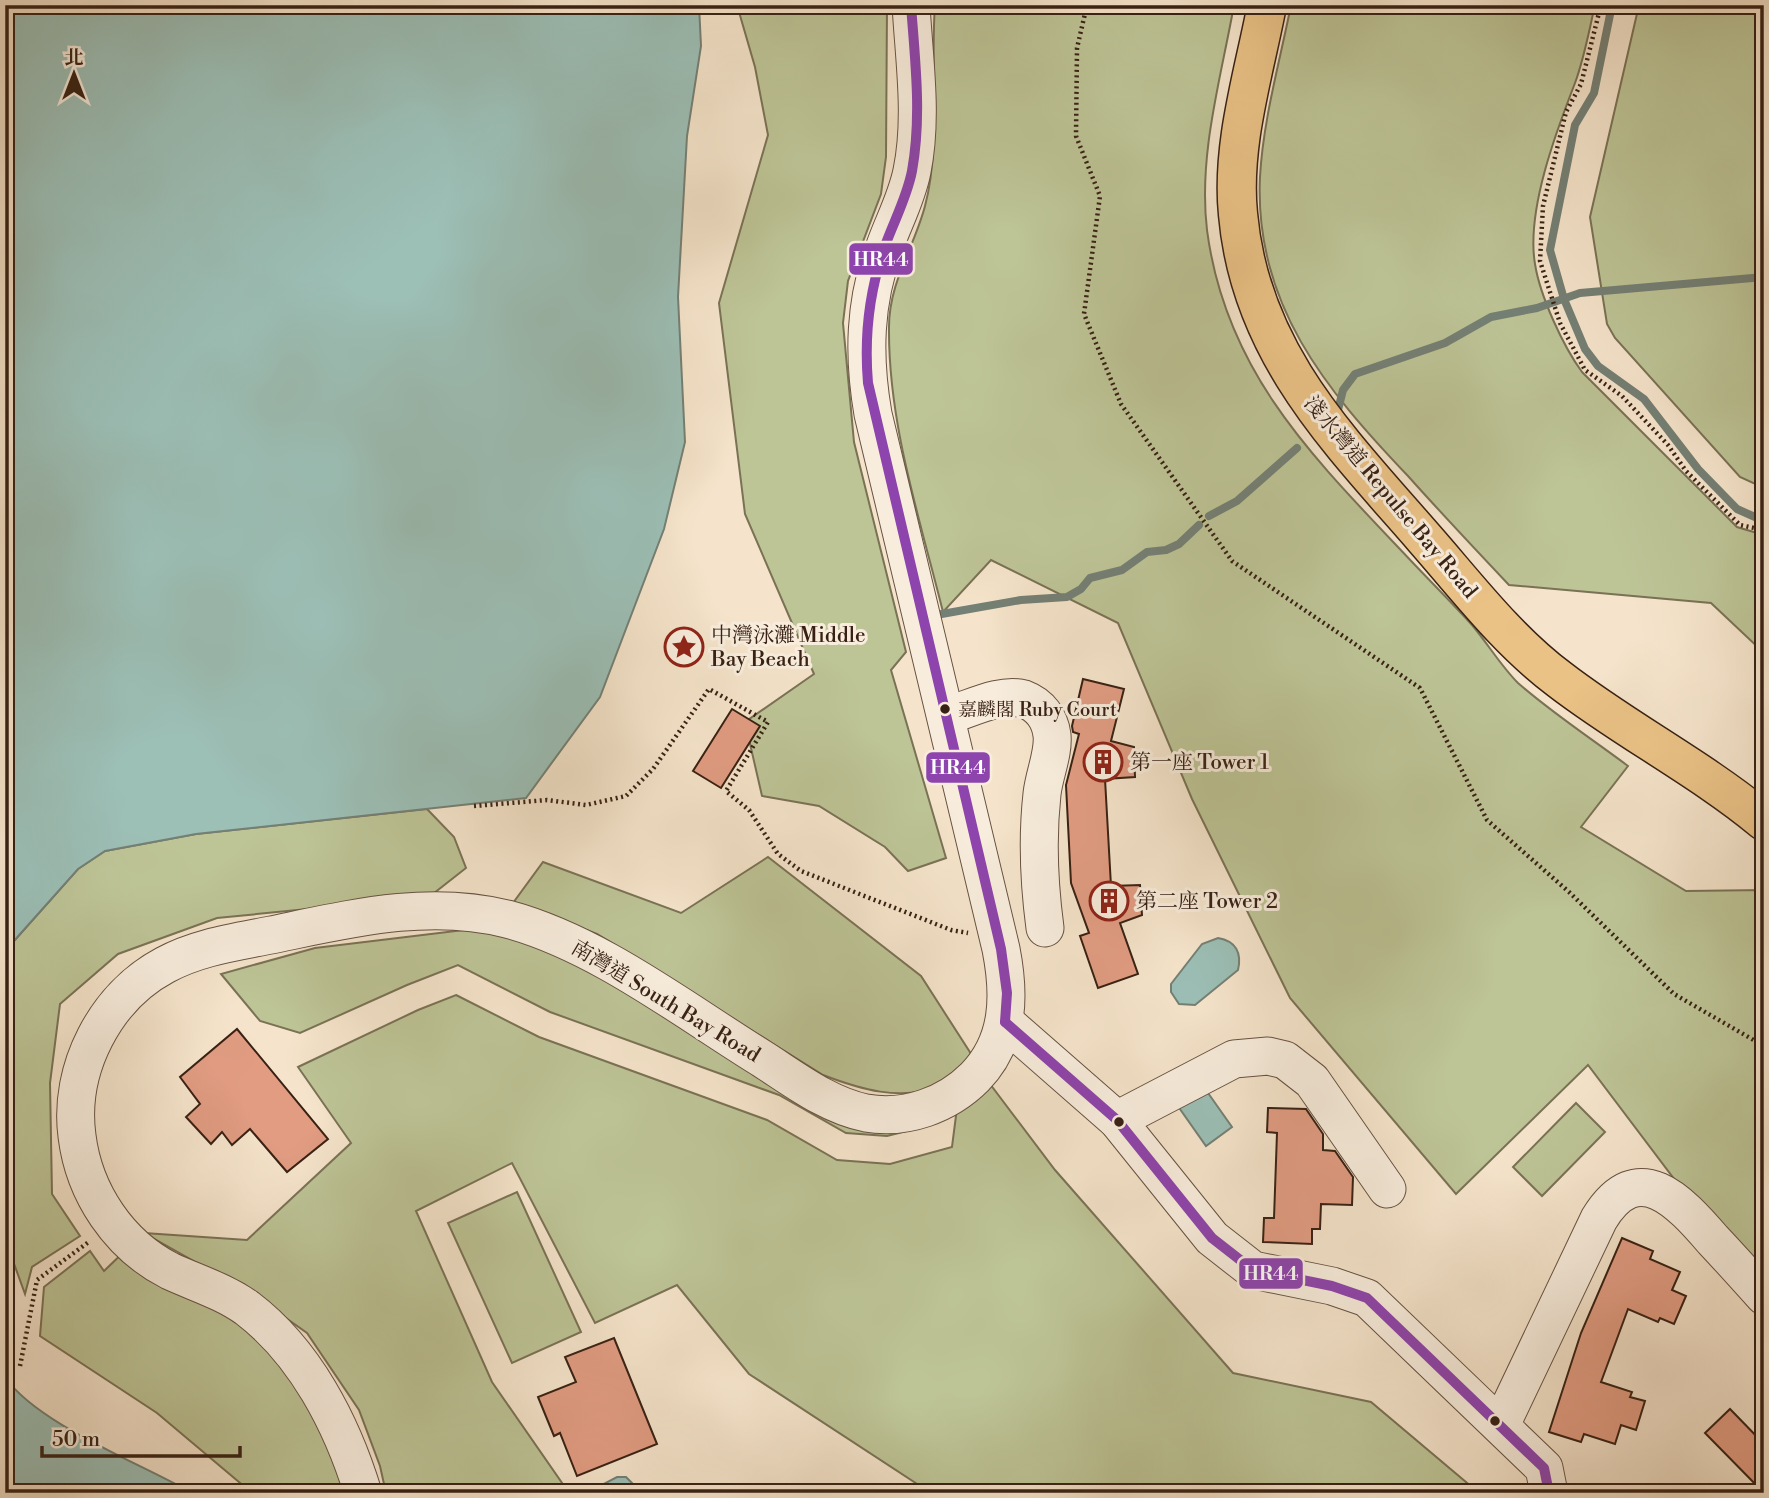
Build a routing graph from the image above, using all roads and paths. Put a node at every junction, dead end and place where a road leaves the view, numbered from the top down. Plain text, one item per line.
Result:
1 (911, 5) edge
2 (1087, 5) edge
3 (1267, 5) edge
4 (1601, 5) edge
5 (1764, 530) edge
6 (946, 716) junction
7 (474, 806) dead end
8 (1764, 821) edge
9 (996, 926) junction
10 (1045, 928) dead end
11 (1005, 1022) junction
12 (1764, 1046) edge
13 (1117, 1120) junction
14 (1387, 1189) dead end
15 (113, 1224) junction
16 (1764, 1296) edge
17 (20, 1366) dead end
18 (1501, 1425) junction
19 (363, 1493) edge
20 (1549, 1493) edge

1 - 6 street, 南灣道 South Bay Road
2 - 12 path
3 - 8 main road, 淺水灣道 Repulse Bay Road
4 - 5 path
6 - 9 street, 南灣道 South Bay Road
6 - 10 street
7 - 9 path
9 - 11 street, 南灣道 South Bay Road
11 - 13 street
11 - 15 street, 南灣道 South Bay Road
13 - 14 street
13 - 18 street
15 - 17 path
15 - 19 street, 南灣道 South Bay Road
16 - 18 street
18 - 20 street

